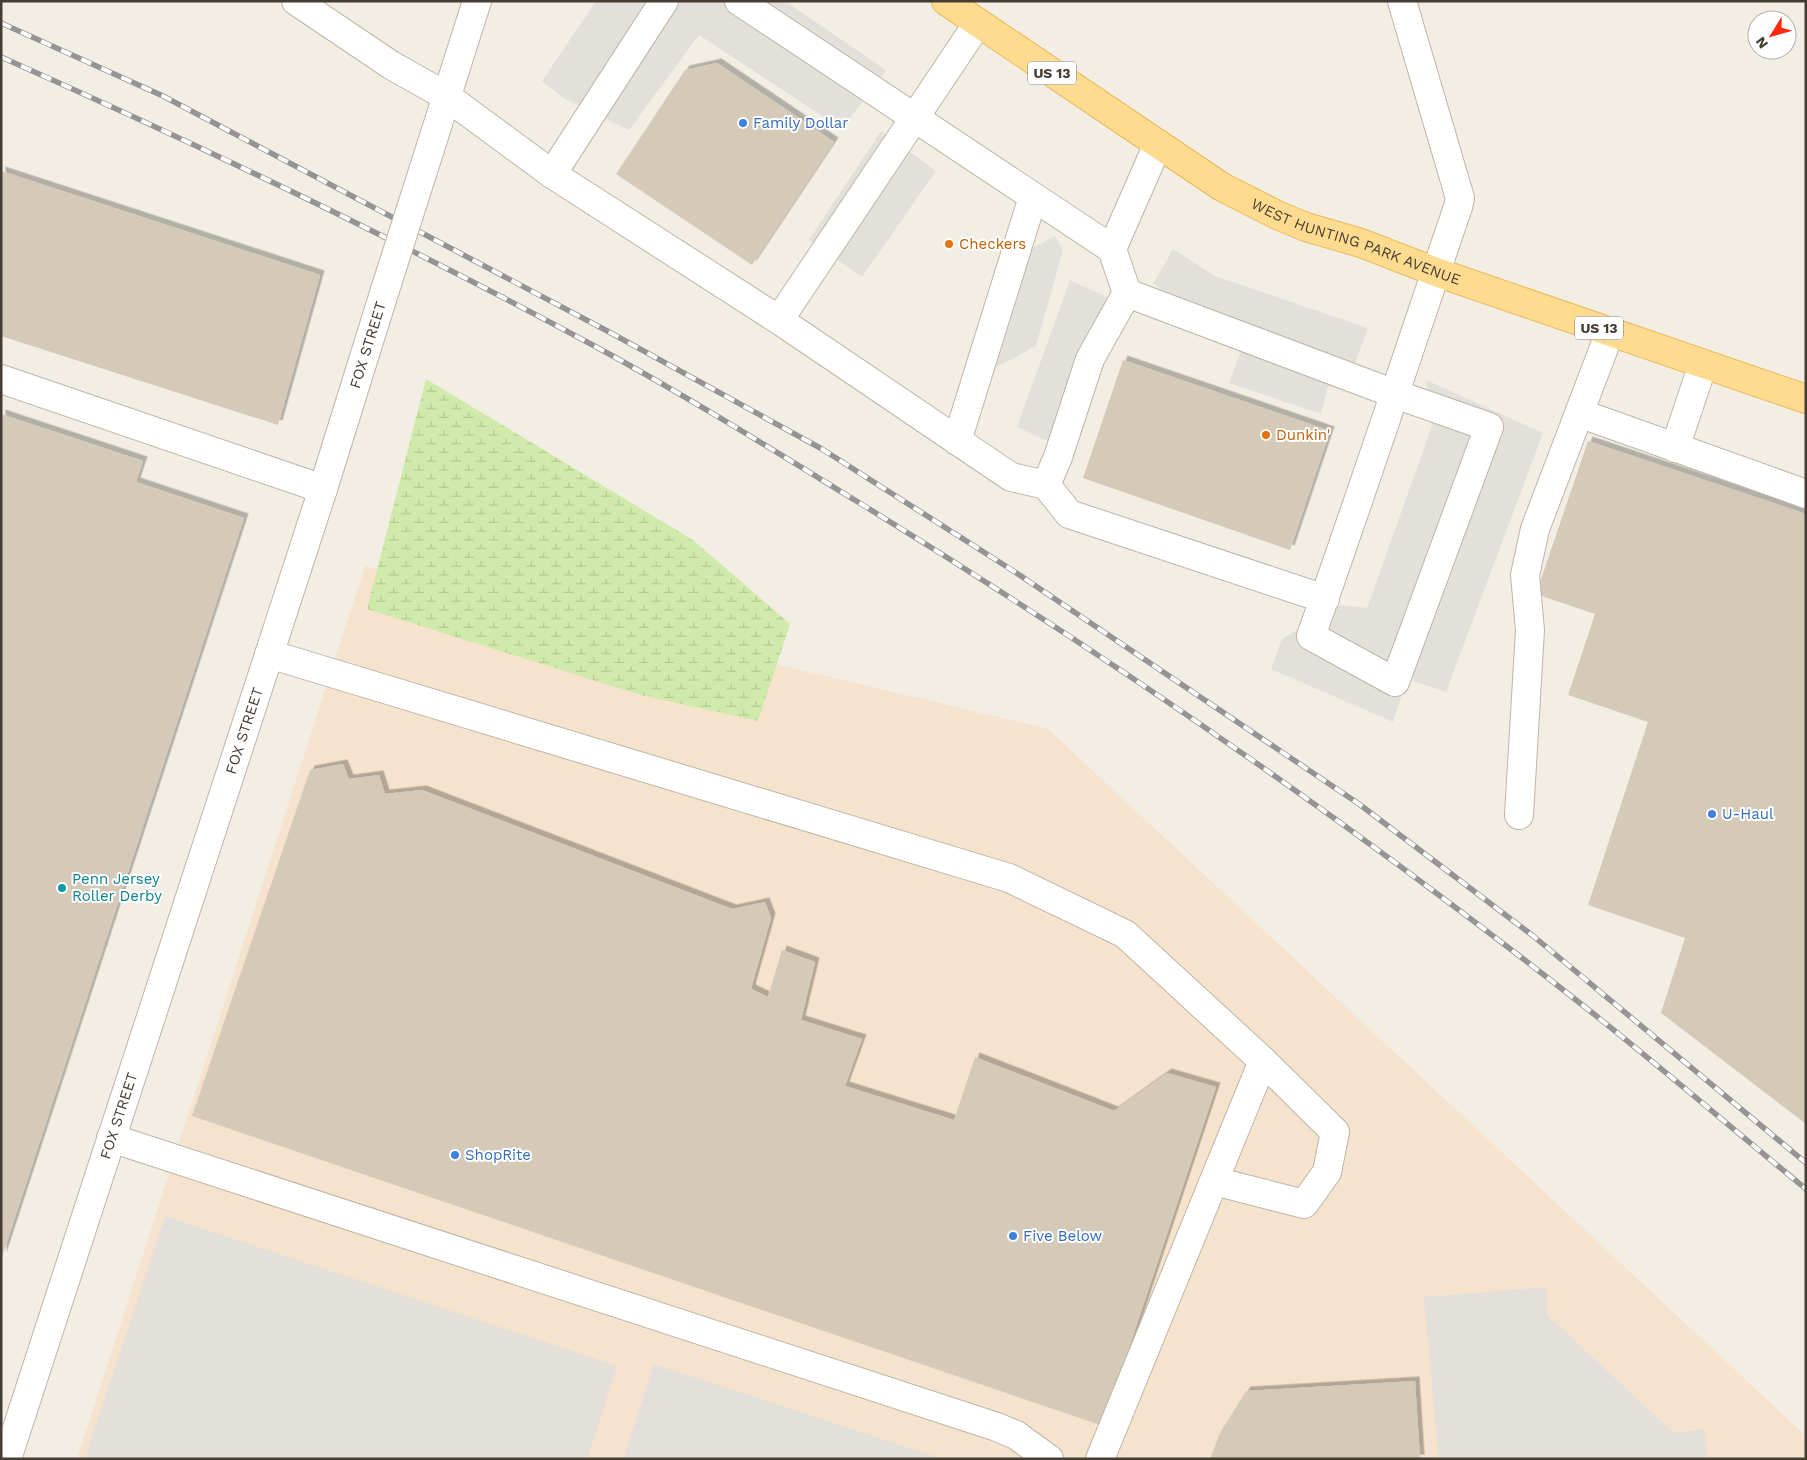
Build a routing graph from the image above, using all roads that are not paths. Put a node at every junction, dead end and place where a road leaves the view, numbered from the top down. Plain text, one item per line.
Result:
1 (296, 1) edge
2 (477, 1) edge
3 (664, 1) edge
4 (739, 1) edge
5 (946, 1) edge
6 (1402, 1) edge
7 (978, 23) junction
8 (446, 96) junction
9 (914, 118) junction
10 (1158, 144) junction
11 (552, 174) junction
12 (1033, 197) junction
13 (1112, 249) junction
14 (1436, 272) junction
15 (1127, 293) junction
16 (779, 320) junction
17 (1610, 332) junction
18 (1703, 364) junction
19 (1, 379) edge
20 (1395, 394) junction
21 (1806, 399) edge
22 (1579, 413) junction
23 (957, 441) junction
24 (1674, 448) junction
25 (1046, 486) junction
26 (323, 489) junction
27 (1806, 494) edge
28 (1325, 599) junction
29 (269, 654) junction
30 (1519, 815) dead end
31 (1263, 1061) junction
32 (111, 1138) junction
33 (1214, 1181) junction
34 (7, 1459) edge
35 (1049, 1459) edge
36 (1100, 1459) edge

1 - 8 street
2 - 8 street, FOX STREET
3 - 11 street
4 - 9 street
5 - 7 main road, WEST HUNTING PARK AVENUE / US 13
6 - 14 street
7 - 9 street
7 - 10 main road, WEST HUNTING PARK AVENUE / US 13
8 - 11 street
8 - 26 street, FOX STREET, bridge
9 - 12 street
9 - 16 street
10 - 13 street
10 - 14 main road, WEST HUNTING PARK AVENUE / US 13
11 - 16 street
12 - 13 street
12 - 23 street
13 - 15 street
14 - 17 main road, WEST HUNTING PARK AVENUE / US 13
14 - 20 street
15 - 20 street
15 - 25 street
16 - 23 street
17 - 18 main road, WEST HUNTING PARK AVENUE / US 13
17 - 22 street
18 - 21 main road, WEST HUNTING PARK AVENUE / US 13
18 - 24 street
19 - 26 street
20 - 28 street
20 - 28 street
22 - 24 street
22 - 30 street
23 - 25 street
24 - 27 street
25 - 28 street
26 - 29 street, FOX STREET
29 - 31 street
29 - 32 street, FOX STREET
31 - 33 street
31 - 33 street
32 - 34 street, FOX STREET
32 - 35 street
33 - 36 street

